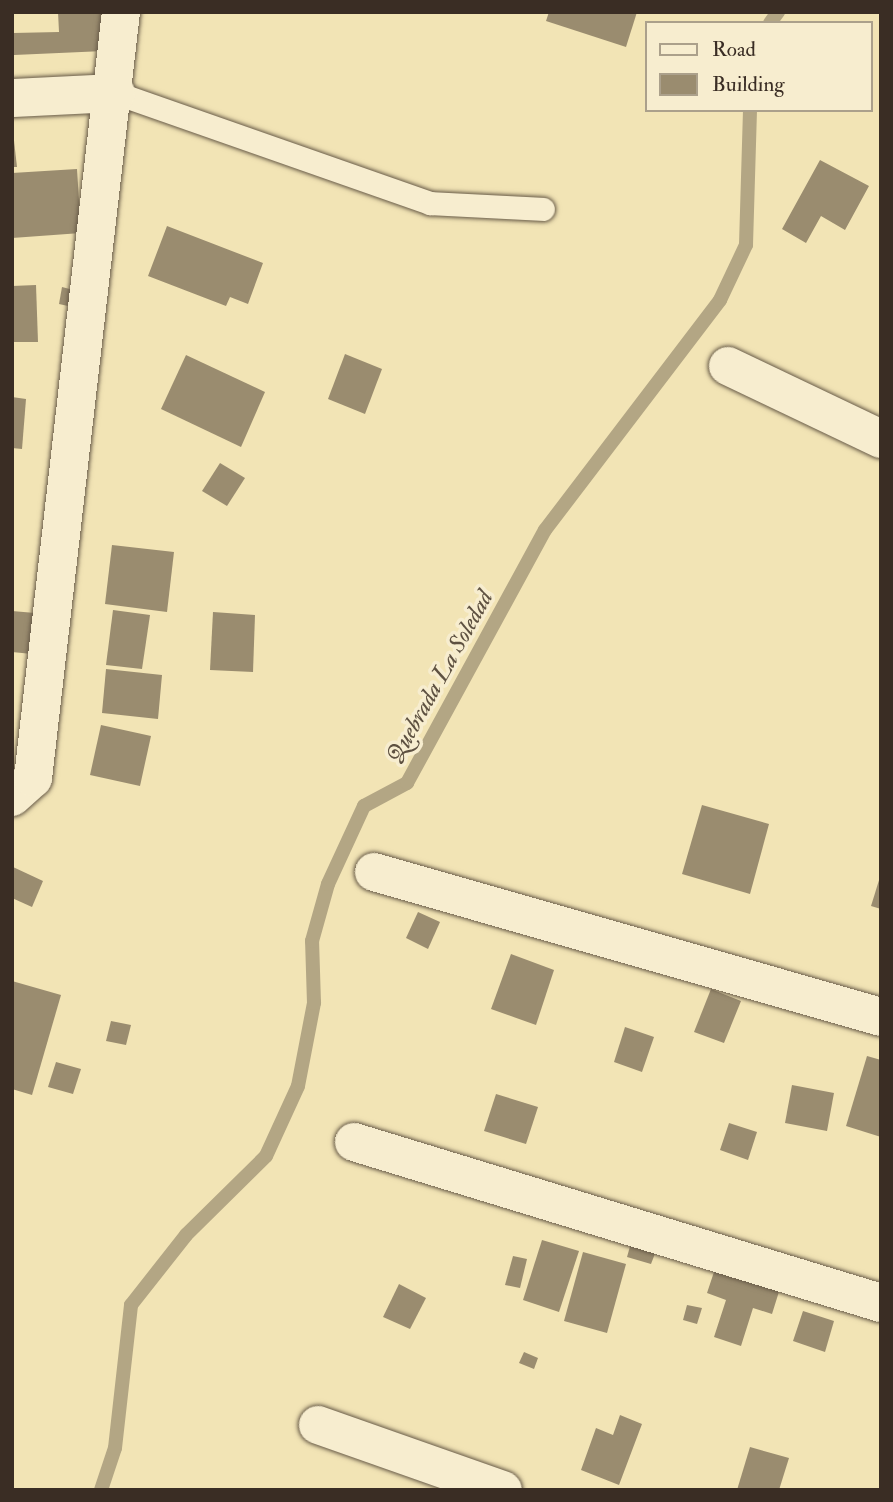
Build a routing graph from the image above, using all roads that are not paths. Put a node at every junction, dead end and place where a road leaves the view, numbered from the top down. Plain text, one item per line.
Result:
1 (121, 12) edge
2 (116, 93) junction
3 (12, 99) edge
4 (543, 209) dead end
5 (728, 366) dead end
6 (881, 439) edge
7 (12, 797) edge
8 (374, 872) dead end
9 (881, 1017) edge
10 (354, 1142) dead end
11 (881, 1303) edge
12 (318, 1425) dead end
13 (503, 1490) edge

1 - 2 street
2 - 3 street
2 - 4 lane
2 - 7 street
5 - 6 street
8 - 9 street
10 - 11 street
12 - 13 street

